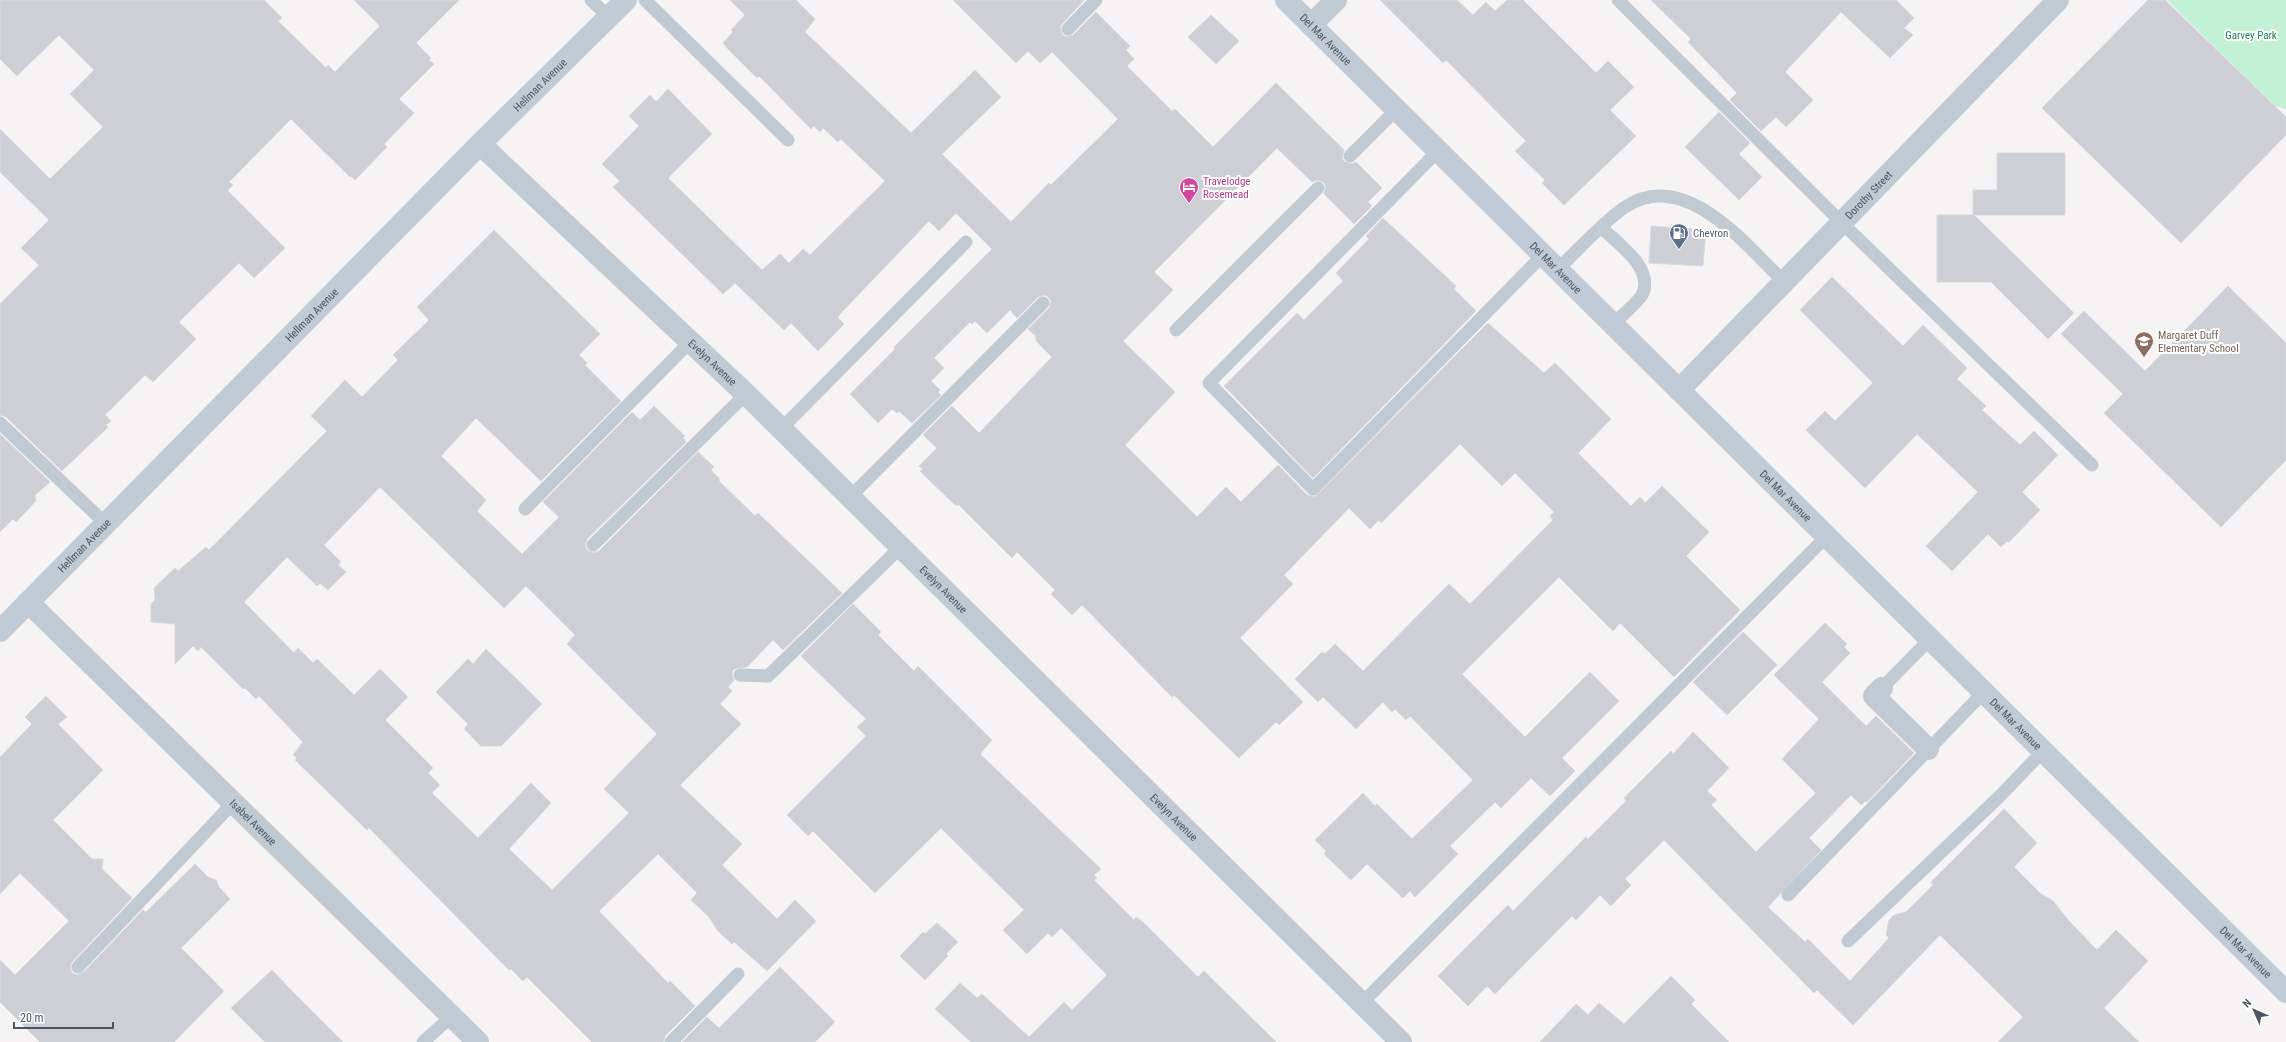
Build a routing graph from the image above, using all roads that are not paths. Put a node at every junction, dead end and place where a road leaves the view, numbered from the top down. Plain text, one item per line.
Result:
1 (591, 0) edge
2 (626, 0) edge
3 (645, 0) edge
4 (1096, 0) edge
5 (1286, 0) edge
6 (1336, 0) edge
7 (1618, 0) edge
8 (2058, 0) edge
9 (609, 18) junction
10 (1311, 25) junction
11 (1068, 29) dead end
12 (1396, 110) junction
13 (788, 140) dead end
14 (480, 144) junction
15 (1438, 151) junction
16 (1350, 156) dead end
17 (1318, 188) dead end
18 (1842, 223) junction
19 (1602, 228) junction
20 (966, 242) dead end
21 (1550, 262) junction
22 (1784, 282) junction
23 (1043, 303) dead end
24 (1613, 324) junction
25 (1176, 330) dead end
26 (691, 342) junction
27 (1679, 390) junction
28 (746, 394) junction
29 (0, 423) edge
30 (781, 429) junction
31 (2092, 465) dead end
32 (850, 497) junction
33 (525, 509) dead end
34 (106, 524) junction
35 (1827, 536) junction
36 (594, 545) dead end
37 (900, 547) junction
38 (28, 602) junction
39 (0, 631) edge
40 (1930, 639) junction
41 (740, 675) dead end
42 (1882, 688) joint
43 (1984, 692) junction
44 (1928, 749) junction
45 (2043, 751) junction
46 (233, 803) junction
47 (1788, 895) dead end
48 (1848, 942) dead end
49 (78, 967) dead end
50 (738, 974) dead end
51 (2286, 992) edge
52 (1362, 1003) junction
53 (452, 1016) junction
54 (423, 1042) edge
55 (478, 1042) edge
56 (671, 1042) edge
57 (1402, 1042) edge

1 - 9 lane
2 - 9 main road, Hellman Avenue
3 - 13 lane
4 - 11 lane
5 - 10 main road, Del Mar Avenue
6 - 10 street
7 - 18 lane
8 - 18 street, Dorothy Street
9 - 14 main road, Hellman Avenue
10 - 12 main road, Del Mar Avenue
12 - 15 main road, Del Mar Avenue
12 - 16 lane
14 - 26 street, Evelyn Avenue
14 - 34 main road, Hellman Avenue
15 - 21 main road, Del Mar Avenue
15 - 21 lane
17 - 25 lane
18 - 22 street, Dorothy Street
18 - 31 lane
19 - 21 lane
19 - 22 lane
19 - 24 lane
20 - 30 lane
21 - 24 main road, Del Mar Avenue
22 - 27 street, Dorothy Street
23 - 32 lane
24 - 27 main road, Del Mar Avenue
26 - 28 street, Evelyn Avenue
26 - 33 lane
27 - 35 main road, Del Mar Avenue
28 - 30 street, Evelyn Avenue
28 - 36 lane
29 - 34 lane
30 - 32 street, Evelyn Avenue
32 - 37 street, Evelyn Avenue
34 - 38 main road, Hellman Avenue
35 - 40 main road, Del Mar Avenue
35 - 52 lane
37 - 41 lane
37 - 52 street, Evelyn Avenue
38 - 39 main road, Hellman Avenue
38 - 46 street, Isabel Avenue
40 - 42 lane
40 - 43 main road, Del Mar Avenue
42 - 44 street
43 - 44 lane
43 - 45 main road, Del Mar Avenue
44 - 47 lane
45 - 48 lane
45 - 51 main road, Del Mar Avenue
46 - 49 lane
46 - 53 street, Isabel Avenue
50 - 56 lane
52 - 57 street, Evelyn Avenue
53 - 54 lane
53 - 55 street, Isabel Avenue

